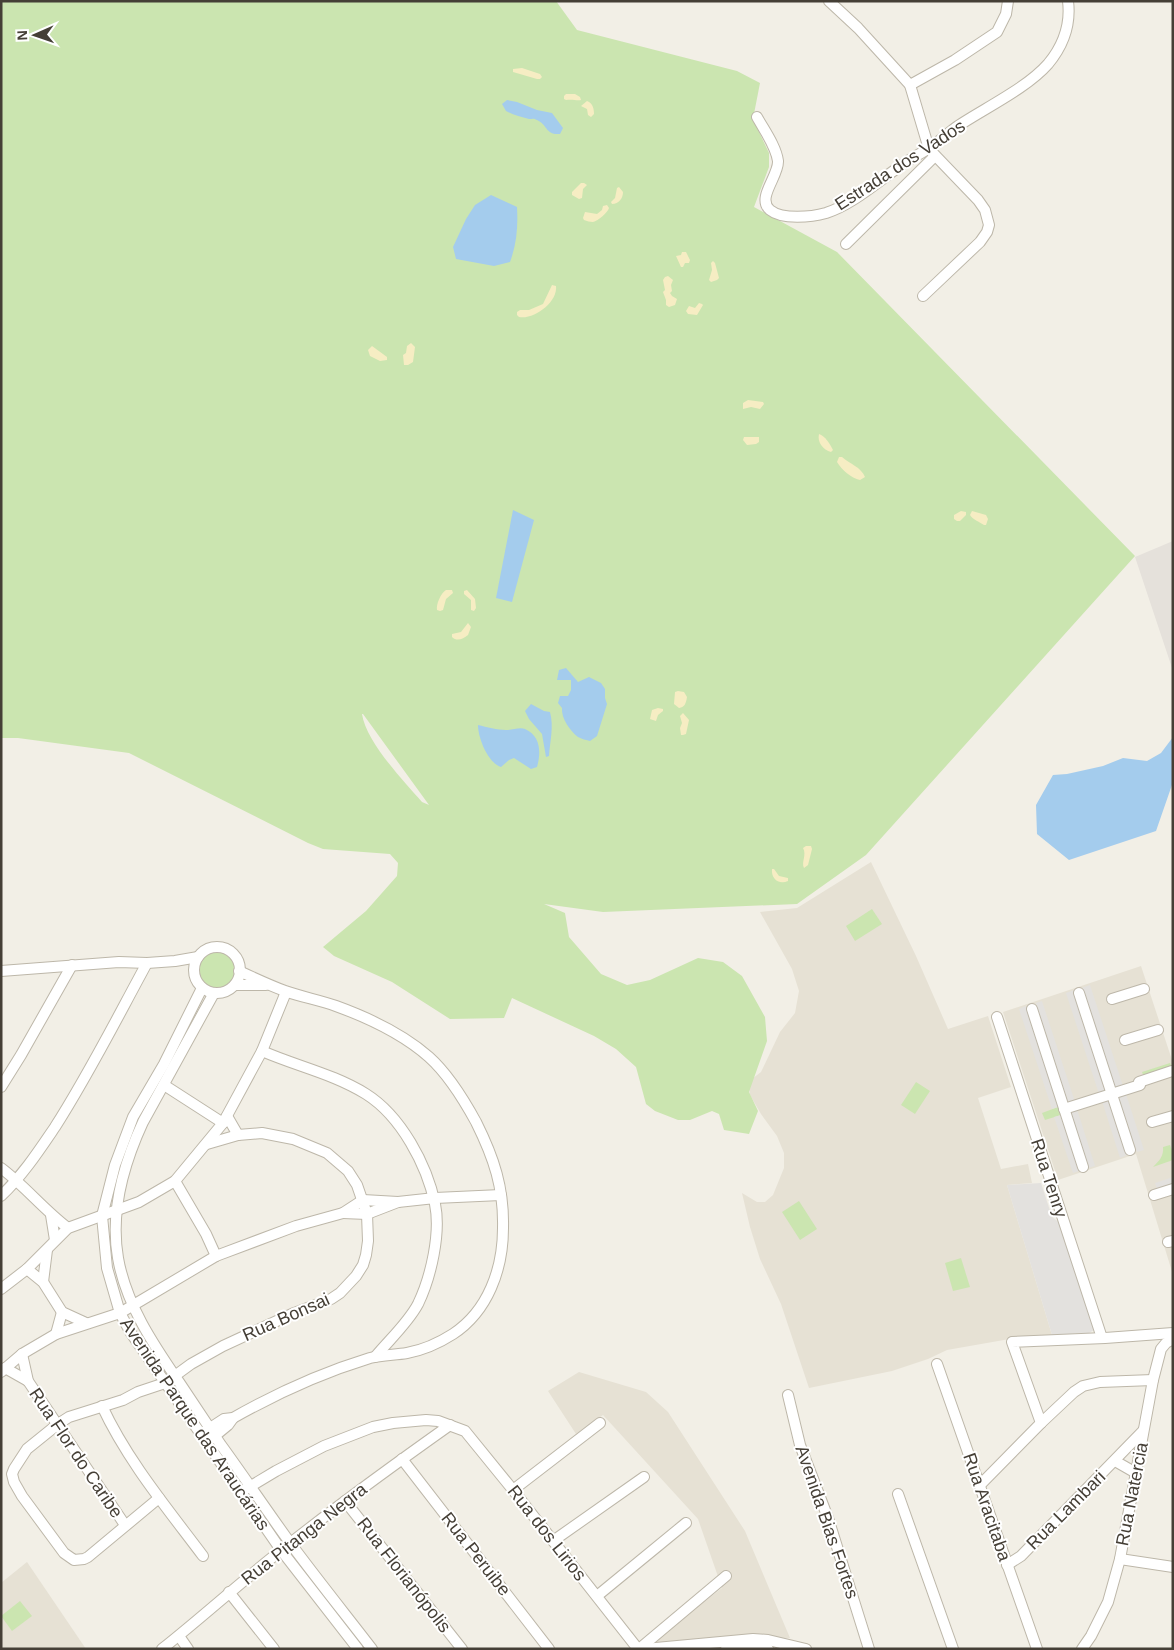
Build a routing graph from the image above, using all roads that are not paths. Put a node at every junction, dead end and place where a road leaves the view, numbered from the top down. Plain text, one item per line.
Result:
1 (829, 1) edge
2 (1008, 1) edge
3 (1068, 1) edge
4 (910, 85) junction
5 (757, 117) dead end
6 (932, 152) junction
7 (846, 244) dead end
8 (923, 296) dead end
9 (198, 957) junction
10 (175, 961) junction
11 (147, 963) junction
12 (72, 965) junction
13 (1, 971) edge
14 (239, 971) junction
15 (194, 972) junction
16 (235, 985) junction
17 (270, 985) junction
18 (202, 988) junction
19 (1144, 989) dead end
20 (286, 992) junction
21 (214, 993) junction
22 (1079, 993) dead end
23 (1112, 1000) dead end
24 (1032, 1008) dead end
25 (997, 1017) dead end
26 (1158, 1030) dead end
27 (1125, 1040) dead end
28 (262, 1050) junction
29 (1172, 1071) edge
30 (164, 1085) junction
31 (1, 1087) edge
32 (1112, 1094) junction
33 (1064, 1109) junction
34 (1173, 1116) edge
35 (225, 1120) junction
36 (1152, 1122) dead end
37 (238, 1135) junction
38 (207, 1144) junction
39 (1130, 1150) dead end
40 (1083, 1167) dead end
41 (1, 1168) edge
42 (18, 1181) junction
43 (175, 1181) junction
44 (1173, 1189) edge
45 (501, 1195) junction
46 (1154, 1195) dead end
47 (1, 1196) edge
48 (433, 1198) junction
49 (363, 1200) junction
50 (398, 1202) junction
51 (118, 1210) junction
52 (343, 1212) junction
53 (367, 1214) junction
54 (50, 1215) junction
55 (102, 1216) junction
56 (68, 1228) junction
57 (55, 1240) junction
58 (47, 1250) junction
59 (216, 1256) junction
60 (27, 1269) junction
61 (43, 1282) junction
62 (1, 1289) edge
63 (132, 1305) junction
64 (62, 1312) junction
65 (120, 1313) junction
66 (86, 1323) junction
67 (1173, 1333) edge
68 (56, 1334) junction
69 (1102, 1338) junction
70 (1173, 1339) edge
71 (22, 1354) junction
72 (375, 1357) junction
73 (938, 1364) dead end
74 (3, 1370) edge
75 (172, 1372) junction
76 (158, 1374) junction
77 (1153, 1380) junction
78 (28, 1382) junction
79 (165, 1383) junction
80 (138, 1392) junction
81 (788, 1395) dead end
82 (102, 1406) junction
83 (600, 1423) dead end
84 (1041, 1423) junction
85 (58, 1424) junction
86 (450, 1426) junction
87 (1143, 1431) junction
88 (208, 1435) junction
89 (402, 1459) junction
90 (1115, 1460) junction
91 (1136, 1473) junction
92 (644, 1477) dead end
93 (980, 1485) junction
94 (251, 1486) junction
95 (513, 1490) junction
96 (241, 1493) junction
97 (898, 1494) dead end
98 (159, 1498) junction
99 (345, 1501) junction
100 (686, 1523) dead end
101 (125, 1525) junction
102 (553, 1541) junction
103 (290, 1543) junction
104 (281, 1550) junction
105 (203, 1556) dead end
106 (1120, 1559) junction
107 (1007, 1565) junction
108 (1173, 1567) edge
109 (314, 1574) junction
110 (726, 1576) dead end
111 (306, 1581) junction
112 (229, 1592) junction
113 (597, 1596) junction
114 (178, 1636) junction
115 (715, 1645) edge
116 (768, 1646) edge
117 (162, 1649) edge
118 (188, 1649) edge
119 (274, 1649) edge
120 (358, 1649) edge
121 (372, 1649) edge
122 (462, 1649) edge
123 (549, 1649) edge
124 (639, 1649) edge
125 (645, 1649) edge
126 (726, 1649) edge
127 (806, 1649) edge
128 (869, 1649) edge
129 (953, 1649) edge
130 (1037, 1649) edge
131 (1082, 1649) edge

1 - 4 street
2 - 4 street
3 - 6 street, Estrada dos Vados
4 - 6 street
5 - 6 street, Estrada dos Vados
6 - 7 street
6 - 8 street
9 - 10 street
9 - 14 street
9 - 15 street
10 - 11 street
10 - 15 street
11 - 12 street
11 - 42 street
12 - 13 street
12 - 31 street
14 - 16 street
14 - 17 street
15 - 18 street
16 - 17 street
16 - 21 street
17 - 20 street
18 - 21 street
18 - 55 street, Avenida Parque das Araucárias
19 - 23 street
20 - 28 street
20 - 45 street
21 - 30 street, Avenida Parque das Araucárias
22 - 32 street
24 - 33 street
25 - 69 street, Rua Tenry
26 - 27 street
28 - 35 street
28 - 48 street
29 - 32 street
30 - 35 street
30 - 51 street, Avenida Parque das Araucárias
32 - 33 street
32 - 39 street
33 - 40 street
34 - 36 street
35 - 37 street
35 - 38 street
37 - 38 street, Rua Bonsai
37 - 49 street, Rua Bonsai
38 - 43 street
41 - 42 street
42 - 47 street
42 - 54 street
43 - 51 street
43 - 59 street
44 - 46 street
45 - 48 street
45 - 72 street
48 - 50 street
48 - 72 street
49 - 50 street
49 - 52 street
49 - 53 street, Rua Bonsai
50 - 53 street
51 - 55 street
51 - 63 street, Avenida Parque das Araucárias
52 - 53 street
52 - 59 street
53 - 75 street, Rua Bonsai
54 - 56 street
54 - 57 street
55 - 56 street
55 - 65 street, Avenida Parque das Araucárias
56 - 57 street
57 - 58 street
58 - 60 street
58 - 61 street
59 - 63 street
60 - 61 street
60 - 62 street
61 - 64 street
63 - 65 street
63 - 75 street, Avenida Parque das Araucárias
64 - 66 street
64 - 68 street
65 - 66 street
65 - 76 street, Avenida Parque das Araucárias
66 - 68 street
67 - 69 street
68 - 71 street
69 - 84 street
70 - 77 street, Rua Natercia
71 - 74 street
71 - 78 street
72 - 88 street
73 - 93 street, Rua Aracitaba
74 - 78 street
75 - 76 street
75 - 79 street
75 - 88 street, Avenida Parque das Araucárias
76 - 79 street, Avenida Parque das Araucárias
76 - 80 street
77 - 84 street
77 - 87 street, Rua Natercia
78 - 85 street, Rua Flor do Caribe
79 - 80 street
79 - 88 street, Avenida Parque das Araucárias
80 - 82 street
81 - 128 street, Avenida Bias Fortes
82 - 85 street
82 - 98 street
83 - 95 street
84 - 93 street
85 - 101 street, Rua Flor do Caribe
85 - 101 street
86 - 89 street, Rua Pitanga Negra
86 - 94 street, Rua dos Lirios
86 - 95 street, Rua dos Lirios
87 - 90 street, Rua Lambari
87 - 91 street, Rua Natercia
88 - 94 street, Avenida Parque das Araucárias
88 - 96 street, Avenida Parque das Araucárias
89 - 99 street, Rua Pitanga Negra
89 - 123 street, Rua Peruibe
90 - 91 street
90 - 107 street, Rua Lambari
91 - 106 street, Rua Natercia
92 - 102 street
93 - 107 street, Rua Aracitaba
94 - 96 street, Rua dos Lirios
94 - 103 street, Avenida Parque das Araucárias
95 - 102 street, Rua dos Lirios
96 - 104 street, Avenida Parque das Araucárias
97 - 129 street
98 - 101 street
98 - 105 street
99 - 103 street, Rua Pitanga Negra
99 - 122 street, Rua Florianópolis
100 - 113 street
102 - 113 street, Rua dos Lirios
103 - 104 street, Rua Pitanga Negra
103 - 109 street, Avenida Parque das Araucárias
104 - 111 street, Avenida Parque das Araucárias
104 - 112 street, Rua Pitanga Negra
106 - 108 street
106 - 131 street, Rua Natercia
107 - 130 street, Rua Aracitaba
109 - 111 street
109 - 121 street, Avenida Parque das Araucárias
110 - 124 street
111 - 120 street, Avenida Parque das Araucárias
112 - 114 street, Rua Pitanga Negra
112 - 119 street
113 - 124 street, Rua dos Lirios
114 - 117 street, Rua Pitanga Negra
114 - 118 street
115 - 116 street
115 - 125 street
116 - 126 street
116 - 127 street

